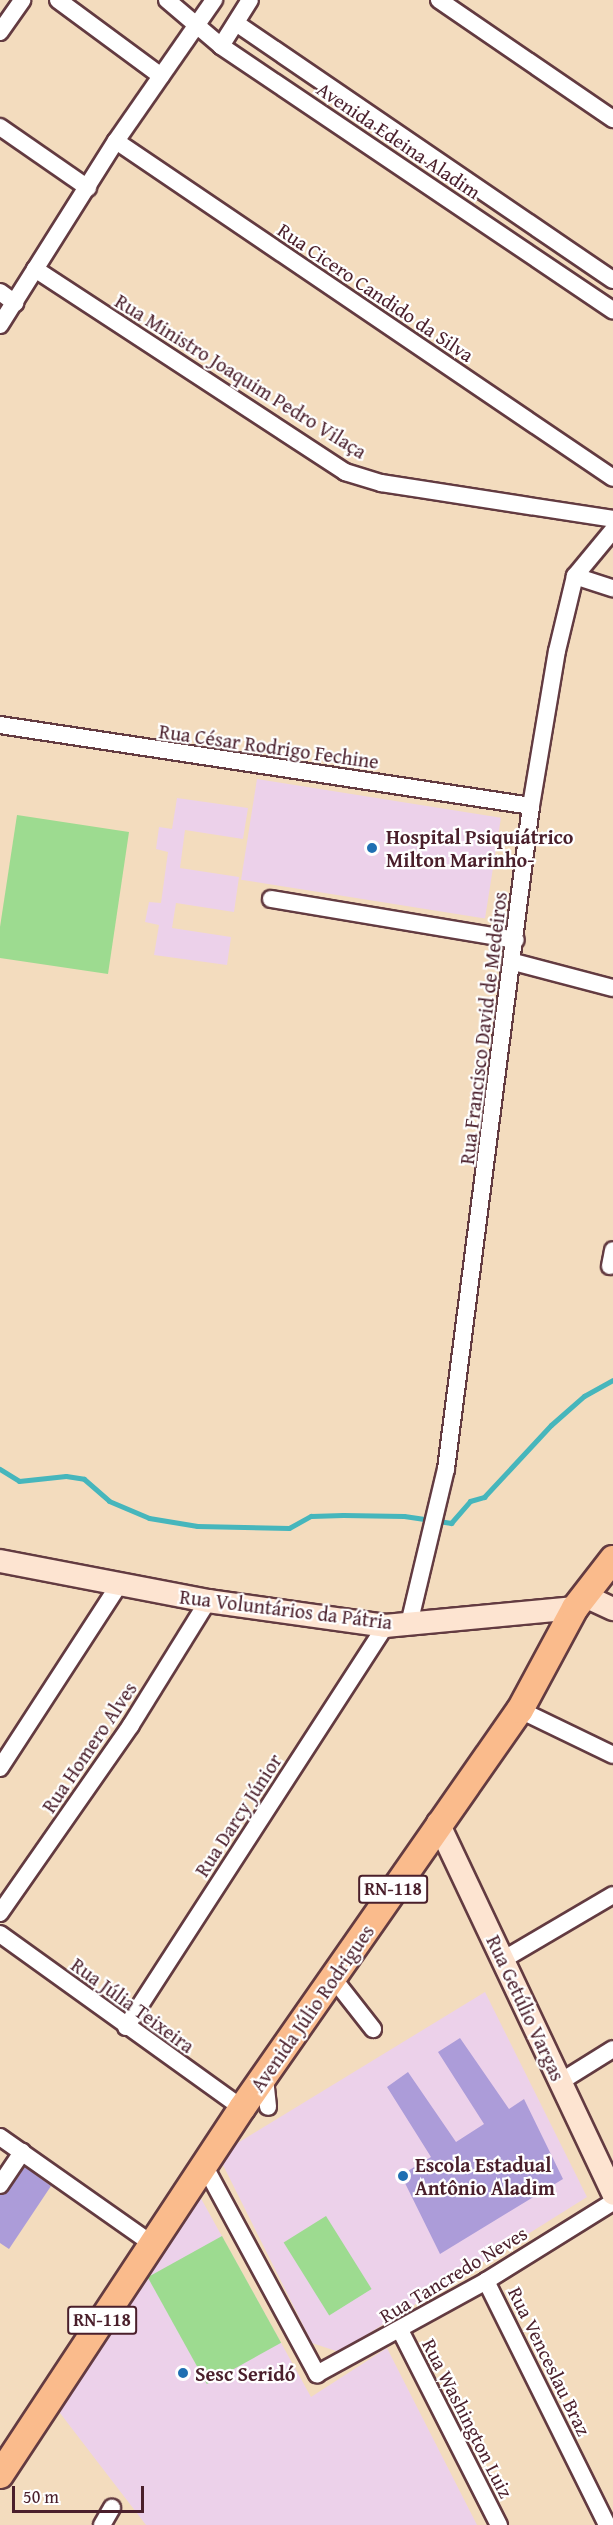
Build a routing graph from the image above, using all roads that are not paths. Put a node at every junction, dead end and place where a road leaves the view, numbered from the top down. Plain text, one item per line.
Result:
1 (22, 0) edge
2 (58, 0) edge
3 (167, 0) edge
4 (214, 0) edge
5 (250, 0) edge
6 (439, 0) edge
7 (236, 23) junction
8 (198, 24) junction
9 (0, 32) edge
10 (221, 46) junction
11 (161, 76) junction
12 (369, 114) junction
13 (613, 118) edge
14 (0, 127) edge
15 (354, 135) junction
16 (116, 141) junction
17 (88, 188) junction
18 (34, 269) junction
19 (613, 280) edge
20 (0, 292) edge
21 (598, 300) junction
22 (15, 303) junction
23 (613, 310) edge
24 (0, 325) edge
25 (613, 478) edge
26 (613, 519) edge
27 (613, 530) edge
28 (575, 576) junction
29 (613, 588) edge
30 (0, 725) edge
31 (531, 806) junction
32 (272, 899) dead end
33 (516, 940) junction
34 (514, 962) junction
35 (613, 988) edge
36 (613, 1558) edge
37 (0, 1561) edge
38 (119, 1585) junction
39 (208, 1601) junction
40 (580, 1602) junction
41 (613, 1609) edge
42 (409, 1624) junction
43 (385, 1626) junction
44 (519, 1710) junction
45 (613, 1755) edge
46 (0, 1768) edge
47 (438, 1823) junction
48 (613, 1895) edge
49 (0, 1913) edge
50 (0, 1934) edge
51 (504, 1959) junction
52 (333, 1978) junction
53 (126, 2027) junction
54 (373, 2029) dead end
55 (613, 2049) edge
56 (265, 2078) junction
57 (560, 2082) junction
58 (268, 2107) dead end
59 (242, 2108) junction
60 (0, 2137) edge
61 (22, 2152) junction
62 (204, 2165) junction
63 (0, 2186) edge
64 (613, 2194) edge
65 (613, 2202) edge
66 (152, 2244) junction
67 (486, 2281) junction
68 (400, 2330) junction
69 (0, 2475) edge
70 (112, 2508) dead end
71 (102, 2525) edge
72 (499, 2525) edge
73 (607, 2525) edge

1 - 9 street
2 - 11 street
3 - 8 street, Avenida Edeina Aladim
4 - 8 street
5 - 7 street
6 - 13 street
7 - 10 street
7 - 12 street, Avenida Edeina Aladim
8 - 10 street, Avenida Edeina Aladim
8 - 11 street
10 - 15 street, Avenida Edeina Aladim
11 - 16 street
12 - 15 street
12 - 19 street, Avenida Edeina Aladim
14 - 17 street
15 - 21 street, Avenida Edeina Aladim
16 - 17 street
16 - 25 street, Rua Cicero Candido da Silva
17 - 18 street
18 - 22 street
18 - 26 street, Rua Ministro Joaquim Pedro Vilaça
19 - 21 street
20 - 22 street
21 - 23 street, Avenida Edeina Aladim
22 - 24 street
27 - 28 street, Rua Francisco David de Medeiros
28 - 29 street
28 - 31 street, Rua Francisco David de Medeiros
30 - 31 street, Rua César Rodrigo Fechine
31 - 33 street, Rua Francisco David de Medeiros
32 - 33 street
33 - 34 street, Rua Francisco David de Medeiros
34 - 35 street
34 - 42 street, Rua Francisco David de Medeiros
36 - 40 main road, RN-118
37 - 38 street, Rua Voluntários da Pátria
38 - 39 street, Rua Voluntários da Pátria
38 - 46 street
39 - 43 street, Rua Voluntários da Pátria
39 - 49 street, Rua Homero Alves
40 - 41 street
40 - 42 street, Rua Voluntários da Pátria
40 - 44 main road, Avenida Júlio Rodrigues / RN-118
42 - 43 street, Rua Voluntários da Pátria
43 - 53 street, Rua Darcy Júnior
44 - 45 street
44 - 47 main road, Avenida Júlio Rodrigues / RN-118
47 - 51 street, Rua Getúlio Vargas
47 - 52 main road, Avenida Júlio Rodrigues / RN-118
48 - 51 street
50 - 53 street, Rua Júlia Teixeira
51 - 57 street, Rua Getúlio Vargas
52 - 54 street
52 - 56 main road, Avenida Júlio Rodrigues / RN-118
53 - 59 street, Rua Júlia Teixeira
55 - 57 street
56 - 58 street
56 - 59 main road, Avenida Júlio Rodrigues / RN-118
57 - 64 street, Rua Getúlio Vargas
59 - 62 main road, Avenida Júlio Rodrigues / RN-118
60 - 61 street
61 - 63 street
61 - 66 street
62 - 66 main road, RN-118
62 - 68 street, Rua Tancredo Neves
65 - 67 street, Rua Tancredo Neves
66 - 69 main road, RN-118
67 - 68 street, Rua Tancredo Neves
67 - 73 street, Rua Venceslau Braz
68 - 72 street, Rua Washington Luiz
70 - 71 street

